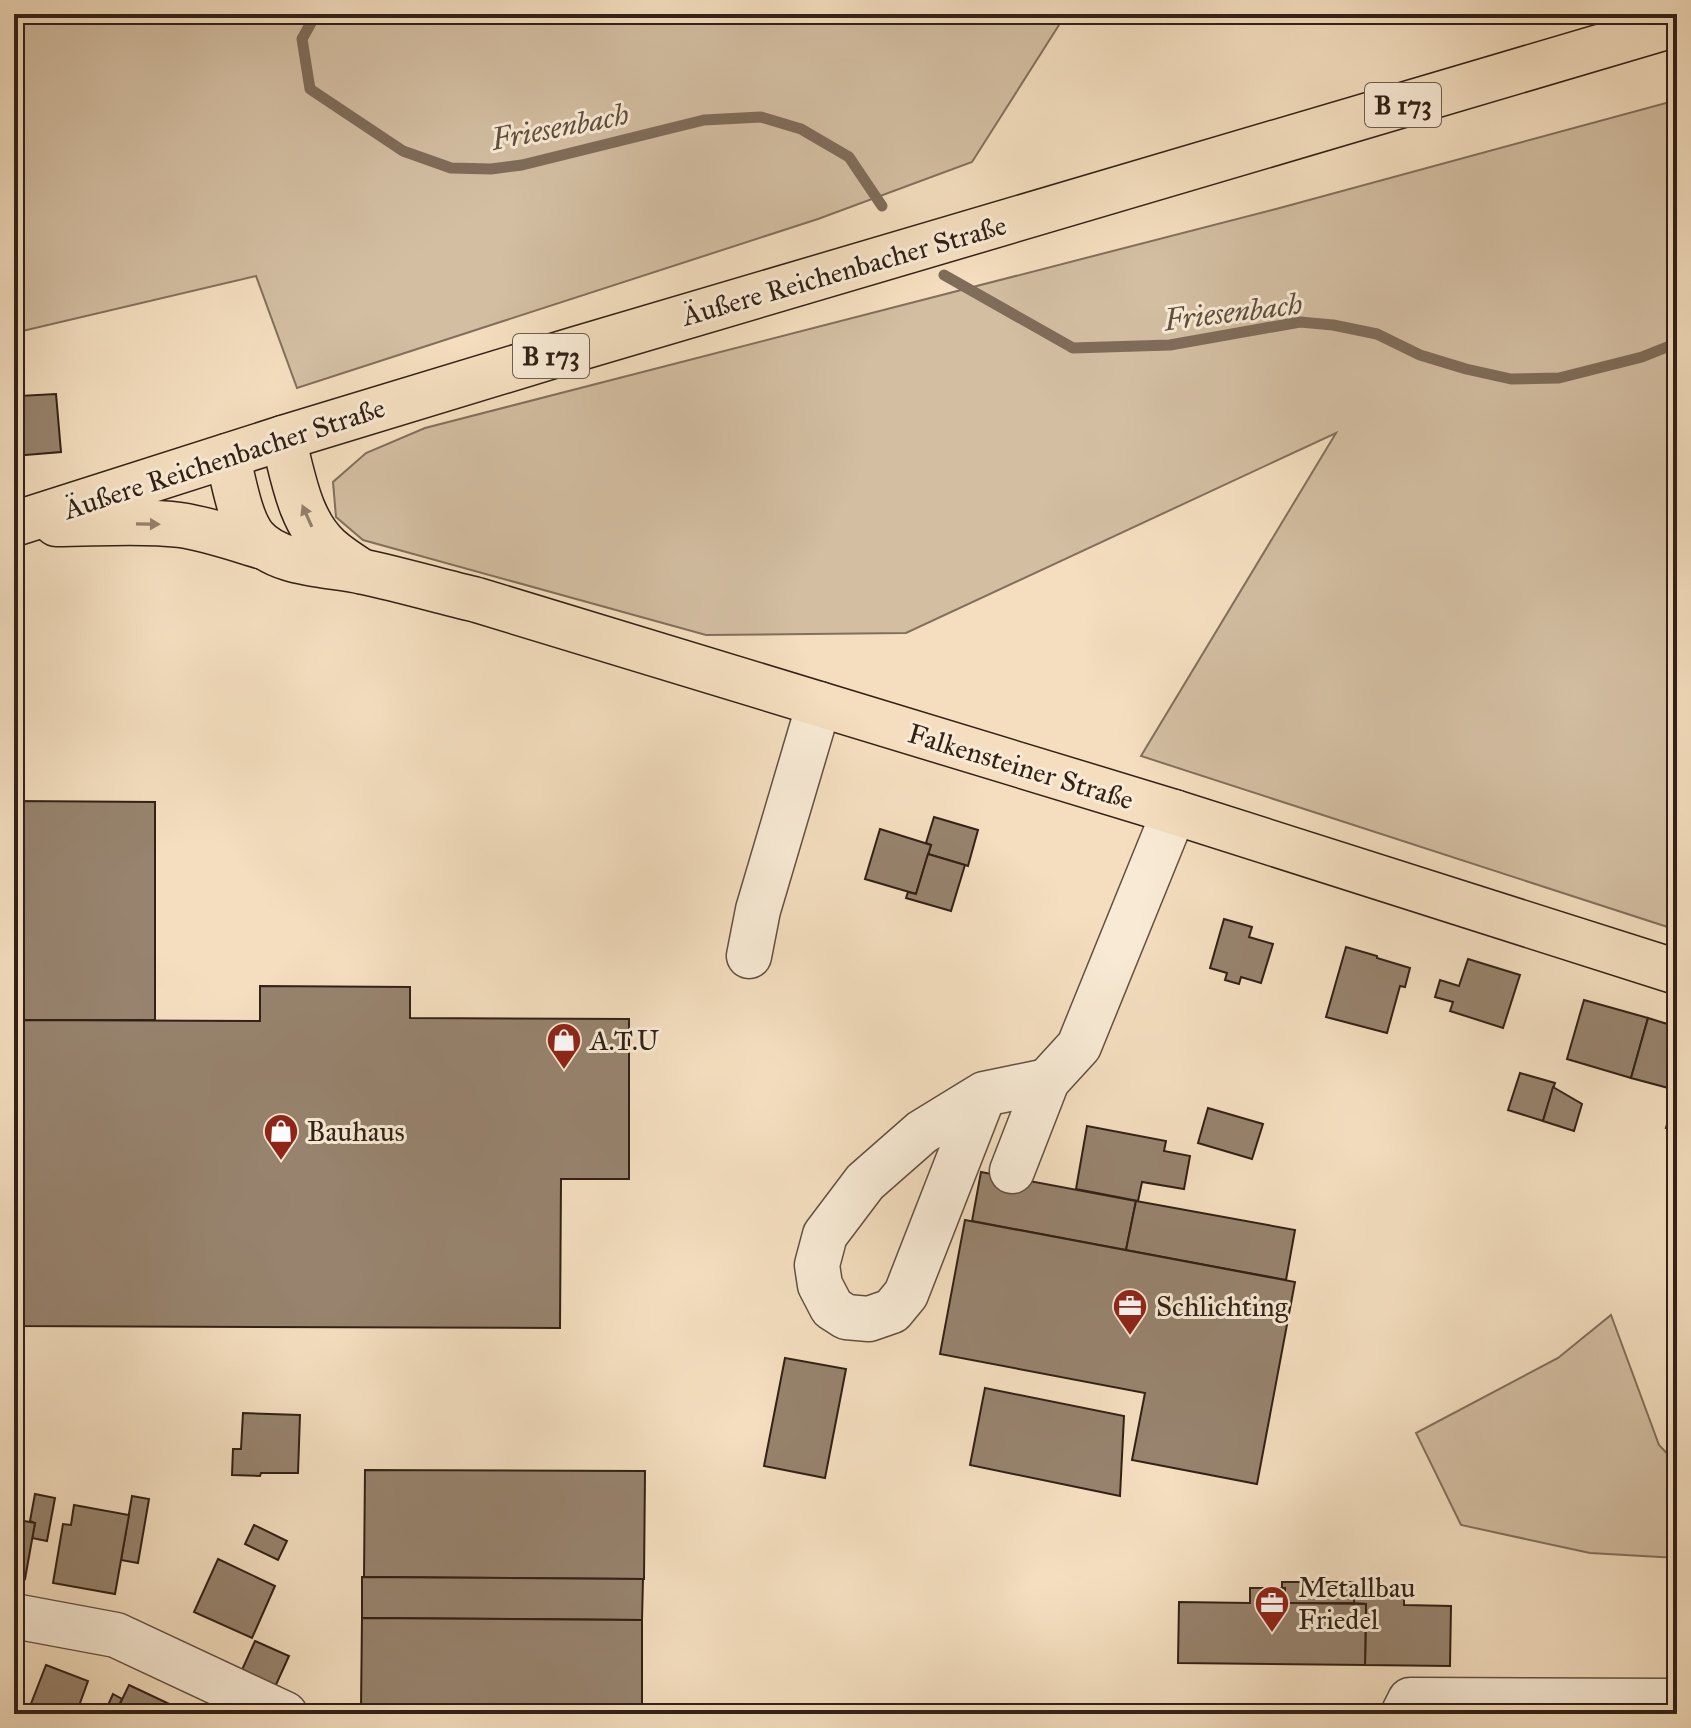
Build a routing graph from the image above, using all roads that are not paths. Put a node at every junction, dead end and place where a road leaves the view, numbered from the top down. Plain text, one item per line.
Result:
1 (1675, 21) edge
2 (283, 438) junction
3 (227, 456) junction
4 (14, 524) edge
5 (263, 547) junction
6 (361, 571) junction
7 (819, 704) junction
8 (1174, 812) junction
9 (749, 956) dead end
10 (1677, 972) edge
11 (1047, 1081) junction
12 (984, 1094) junction
13 (1012, 1171) dead end
14 (14, 1616) edge
15 (1677, 1701) edge
16 (1406, 1707) edge
17 (285, 1714) edge

1 - 2 main road, Äußere Reichenbacher Straße / B 173
2 - 3 main road, Äußere Reichenbacher Straße / B 173
6 -> 2 main road, Falkensteiner Straße
3 - 4 main road, Äußere Reichenbacher Straße / B 173
3 - 5 main road
4 -> 5 main road, Falkensteiner Straße
5 - 6 main road, Falkensteiner Straße
6 - 7 main road, Falkensteiner Straße
7 - 8 main road, Falkensteiner Straße
7 - 9 street
8 - 10 main road, Falkensteiner Straße
8 - 11 street
11 - 12 street
11 - 13 street
12 - 12 street
14 - 17 street
15 - 16 street

